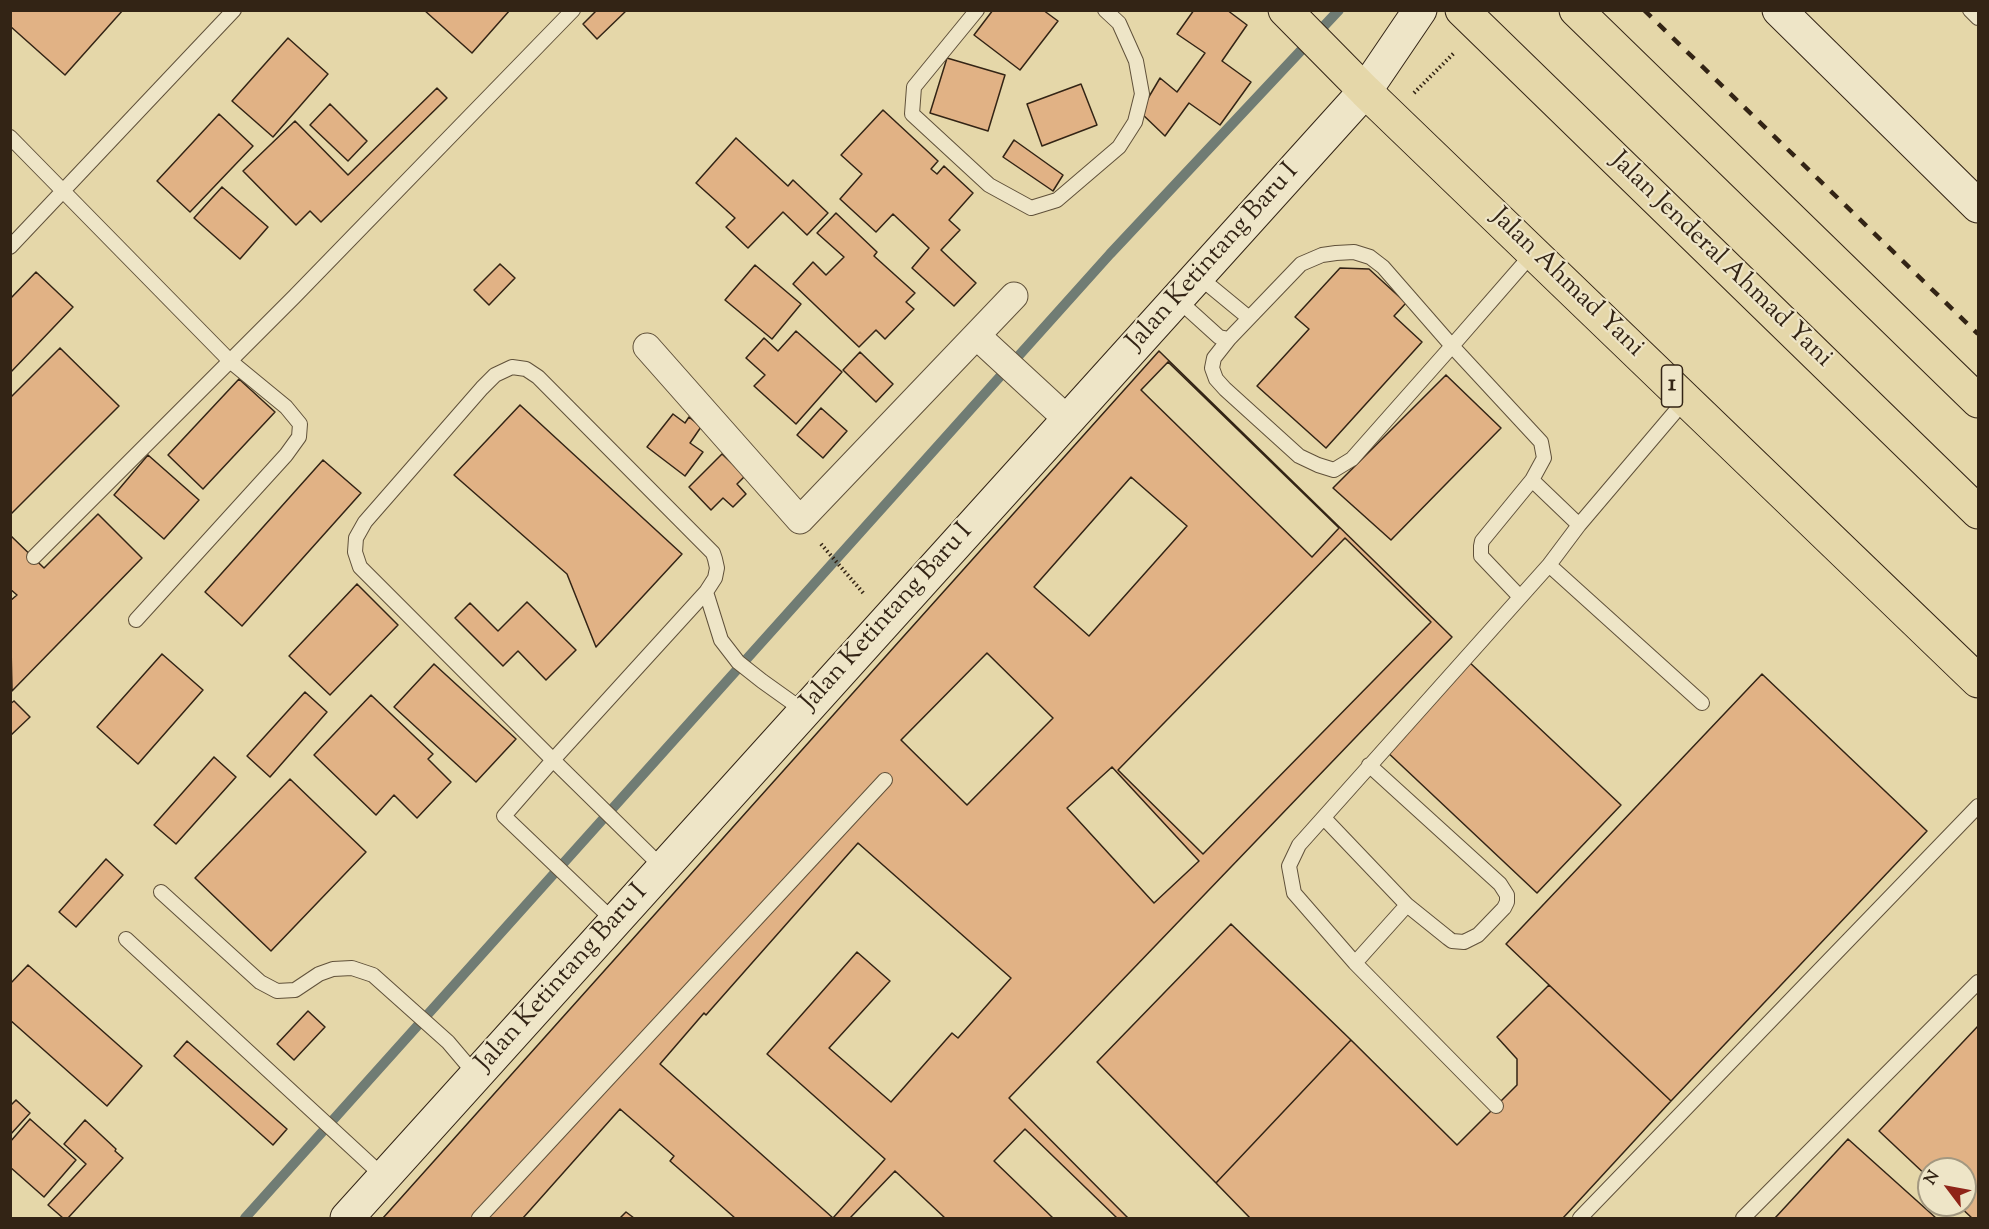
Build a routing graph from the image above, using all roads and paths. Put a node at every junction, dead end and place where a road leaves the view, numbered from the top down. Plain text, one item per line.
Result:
1 (234, 10) edge
2 (573, 10) edge
3 (977, 10) edge
4 (1105, 10) edge
5 (1285, 10) edge
6 (1420, 10) edge
7 (1576, 10) edge
8 (1779, 10) edge
9 (1970, 10) edge
10 (1978, 18) edge
11 (1471, 19) edge
12 (1365, 91) junction
13 (1391, 116) junction
14 (10, 137) edge
15 (64, 191) junction
16 (1978, 206) edge
17 (10, 247) edge
18 (1533, 253) junction
19 (1187, 288) junction
20 (1014, 296) dead end
21 (1249, 318) junction
22 (977, 336) junction
23 (1229, 339) junction
24 (1452, 346) junction
25 (647, 347) dead end
26 (230, 361) junction
27 (1686, 399) junction
28 (1978, 401) edge
29 (1067, 419) junction
30 (1532, 480) junction
31 (1978, 512) edge
32 (1580, 525) junction
33 (827, 551) dead end
34 (34, 558) dead end
35 (1549, 565) junction
36 (847, 574) dead end
37 (706, 592) junction
38 (1520, 597) junction
39 (136, 620) dead end
40 (1978, 681) edge
41 (1702, 703) dead end
42 (804, 711) junction
43 (553, 760) junction
44 (1369, 765) junction
45 (885, 780) dead end
46 (1978, 806) edge
47 (1324, 818) junction
48 (663, 868) junction
49 (161, 892) dead end
50 (1407, 905) junction
51 (615, 922) junction
52 (126, 939) dead end
53 (1355, 963) junction
54 (1978, 982) edge
55 (476, 1075) junction
56 (1496, 1106) dead end
57 (384, 1178) junction
58 (347, 1218) edge
59 (479, 1218) edge
60 (1580, 1218) edge
61 (1743, 1218) edge

1 - 15 lane
2 - 26 lane
3 - 4 lane
5 - 12 highway, Jalan Ahmad Yani / 1
6 - 12 street, Jalan Ketintang Baru I
7 - 28 highway
8 - 16 street
9 - 10 lane
11 - 13 path
11 - 31 highway, Jalan Jenderal Ahmad Yani
12 - 13 highway, Jalan Ahmad Yani / 1
12 - 19 street, Jalan Ketintang Baru I
13 - 18 highway, Jalan Ahmad Yani / 1
14 - 15 lane
15 - 17 lane
15 - 26 lane
18 - 24 lane
18 - 27 highway, Jalan Ahmad Yani / 1
19 - 21 lane
19 - 23 lane
19 - 29 street, Jalan Ketintang Baru I
20 - 22 street
21 - 23 lane
21 - 24 lane
22 - 25 street
22 - 29 street
23 - 24 lane
24 - 30 lane
26 - 34 lane
26 - 39 lane
27 - 32 lane
27 - 40 highway, Jalan Ahmad Yani / 1
29 - 42 street, Jalan Ketintang Baru I
30 - 32 lane
30 - 38 lane
32 - 35 lane
33 - 36 path
35 - 38 lane
35 - 41 lane
37 - 42 lane
37 - 43 lane
37 - 43 lane
38 - 44 lane
42 - 48 street, Jalan Ketintang Baru I
43 - 48 lane
43 - 51 lane
44 - 47 lane
44 - 50 lane
45 - 59 lane
46 - 60 lane
47 - 50 lane
47 - 53 lane
48 - 51 street, Jalan Ketintang Baru I
49 - 55 lane
50 - 53 lane
51 - 55 street, Jalan Ketintang Baru I
52 - 57 lane
53 - 56 lane
54 - 61 lane
55 - 57 street, Jalan Ketintang Baru I
57 - 58 street, Jalan Ketintang Baru I

